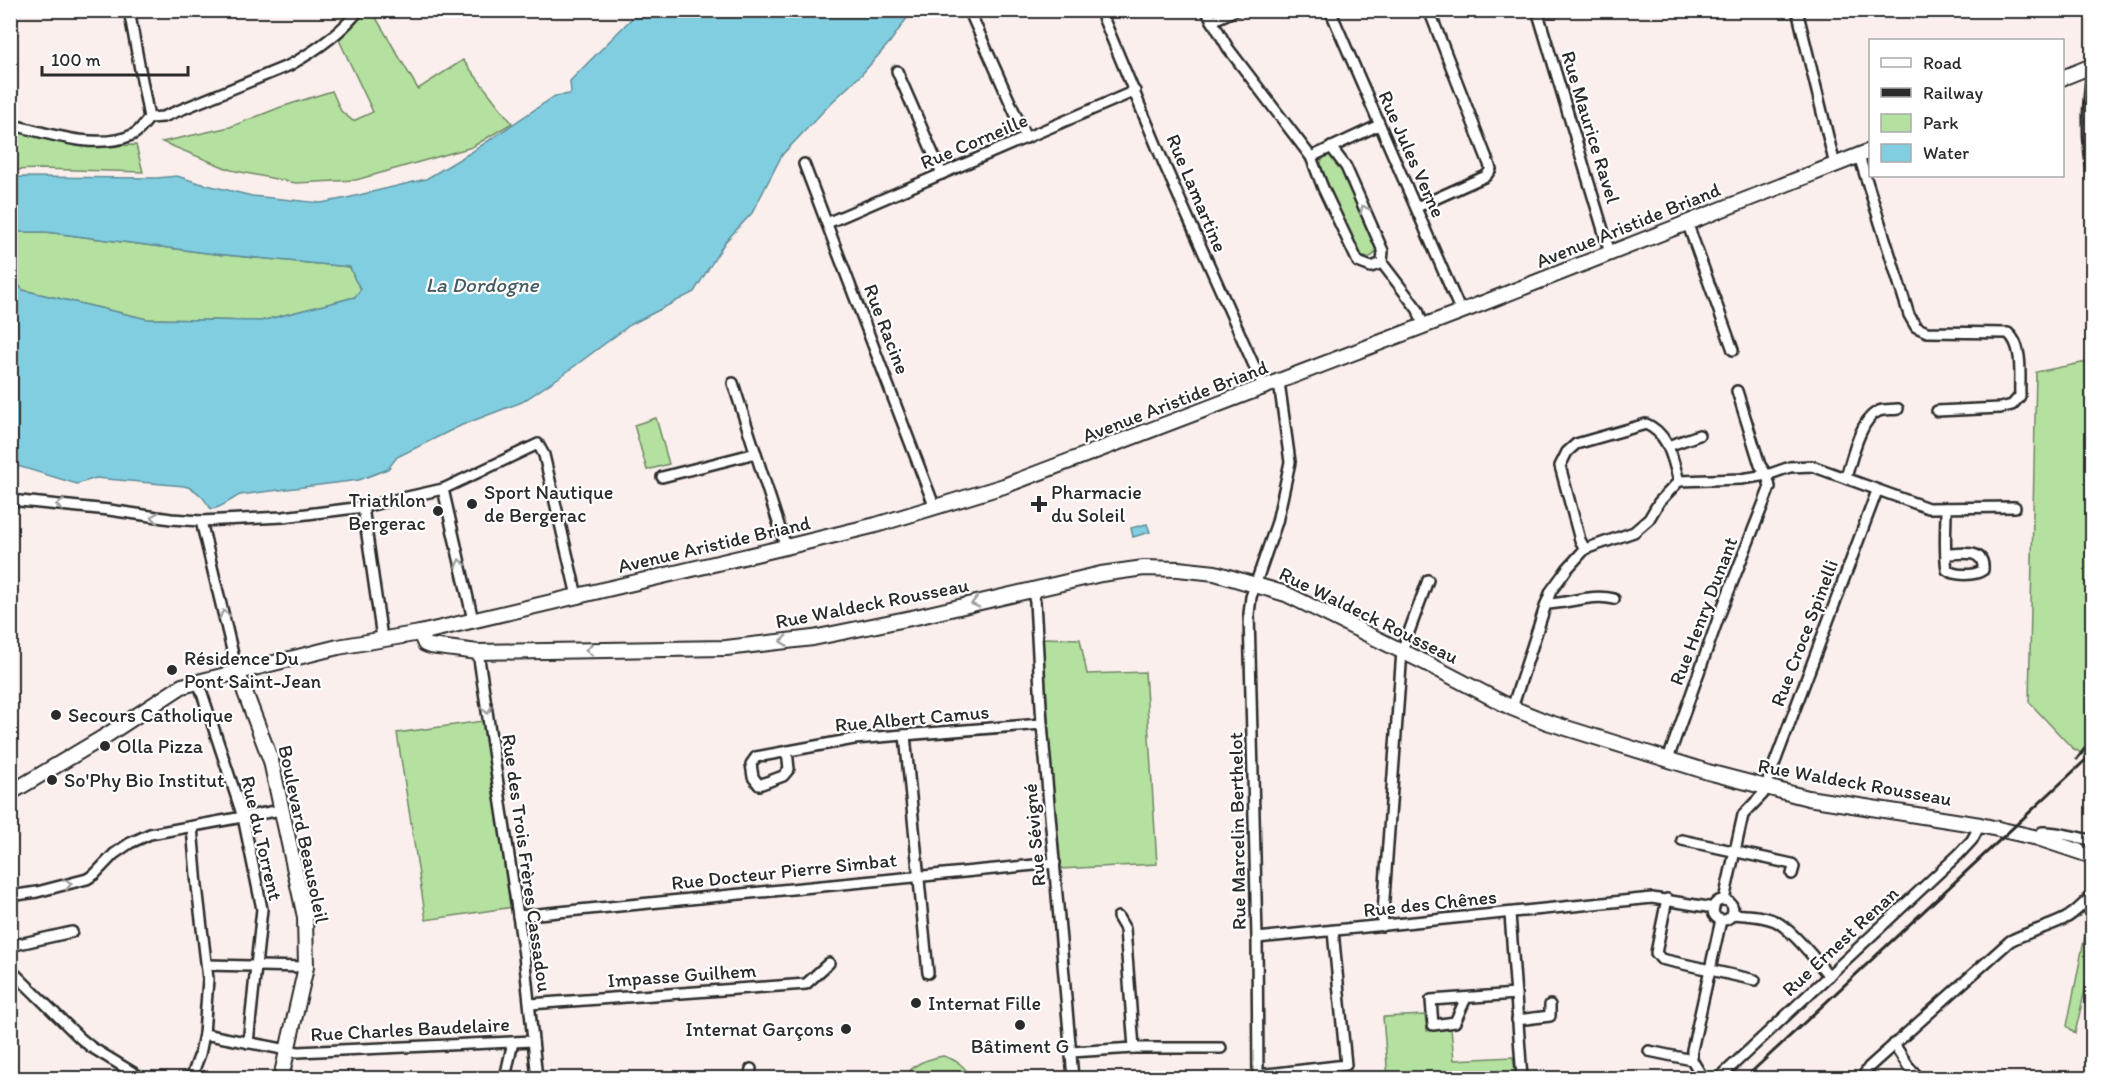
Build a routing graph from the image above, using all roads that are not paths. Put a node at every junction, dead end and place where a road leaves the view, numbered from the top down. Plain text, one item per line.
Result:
1 (129, 10) edge
2 (359, 10) edge
3 (969, 10) edge
4 (1100, 10) edge
5 (1206, 10) edge
6 (1236, 10) edge
7 (1330, 10) edge
8 (1429, 10) edge
9 (1537, 10) edge
10 (1797, 10) edge
11 (1212, 21) junction
12 (2092, 66) edge
13 (897, 71) dead end
14 (2064, 77) edge
15 (1135, 91) junction
16 (149, 118) junction
17 (10, 124) edge
18 (1380, 125) junction
19 (1026, 138) junction
20 (1331, 147) junction
21 (1865, 154) edge
22 (1311, 157) junction
23 (804, 164) dead end
24 (1835, 165) junction
25 (1869, 169) edge
26 (942, 174) junction
27 (1871, 177) edge
28 (1416, 207) junction
29 (1687, 222) junction
30 (827, 223) junction
31 (1610, 253) junction
32 (1382, 263) junction
33 (1461, 312) junction
34 (1424, 326) junction
35 (1733, 351) dead end
36 (1279, 382) junction
37 (733, 383) dead end
38 (1264, 388) junction
39 (1737, 392) dead end
40 (1898, 410) dead end
41 (1937, 411) dead end
42 (1700, 435) dead end
43 (1668, 446) junction
44 (756, 453) junction
45 (1767, 476) junction
46 (662, 477) dead end
47 (1846, 477) junction
48 (1679, 481) junction
49 (442, 489) junction
50 (1877, 491) junction
51 (10, 500) edge
52 (363, 507) junction
53 (2015, 507) dead end
54 (935, 508) junction
55 (1946, 508) junction
56 (201, 521) junction
57 (786, 547) junction
58 (1585, 549) junction
59 (1946, 554) dead end
60 (1428, 580) dead end
61 (1256, 584) junction
62 (1032, 589) junction
63 (577, 596) junction
64 (1614, 599) dead end
65 (1546, 604) junction
66 (473, 620) junction
67 (420, 633) junction
68 (382, 638) junction
69 (1402, 651) junction
70 (478, 652) junction
71 (237, 671) junction
72 (198, 681) junction
73 (1512, 708) junction
74 (1042, 724) junction
75 (905, 735) junction
76 (786, 751) junction
77 (1668, 759) junction
78 (1764, 787) junction
79 (10, 793) edge
80 (281, 810) junction
81 (243, 818) junction
82 (1980, 825) junction
83 (192, 826) junction
84 (2038, 838) junction
85 (1682, 840) dead end
86 (2092, 840) edge
87 (1734, 851) junction
88 (2092, 855) edge
89 (1055, 863) junction
90 (1792, 874) dead end
91 (919, 875) junction
92 (2092, 894) edge
93 (10, 896) edge
94 (1667, 899) junction
95 (1724, 900) junction
96 (1714, 908) junction
97 (1510, 914) junction
98 (1733, 914) junction
99 (518, 916) junction
100 (1118, 917) dead end
101 (1721, 920) junction
102 (1382, 926) junction
103 (1333, 931) junction
104 (72, 932) dead end
105 (1257, 938) junction
106 (10, 946) edge
107 (829, 963) dead end
108 (207, 965) junction
109 (256, 966) junction
110 (306, 967) junction
111 (10, 969) edge
112 (1710, 969) junction
113 (928, 973) dead end
114 (1829, 976) junction
115 (1755, 980) dead end
116 (1516, 994) junction
117 (1466, 998) dead end
118 (530, 1004) junction
119 (1551, 1005) dead end
120 (1517, 1020) junction
121 (204, 1034) junction
122 (533, 1041) junction
123 (513, 1042) junction
124 (248, 1043) junction
125 (1894, 1044) junction
126 (1134, 1048) junction
127 (1221, 1048) dead end
128 (287, 1051) junction
129 (1649, 1051) dead end
130 (1071, 1052) junction
131 (1692, 1060) junction
132 (1258, 1077) edge
133 (142, 1078) edge
134 (191, 1078) edge
135 (281, 1078) edge
136 (505, 1078) edge
137 (537, 1078) edge
138 (1073, 1078) edge
139 (1522, 1078) edge
140 (1703, 1078) edge
141 (1719, 1078) edge
142 (1862, 1078) edge
143 (1919, 1078) edge

1 - 16 street
2 - 16 street
3 - 19 street
4 - 15 street, Rue Lamartine
5 - 11 street
6 - 11 street
7 - 18 street, Rue Jules Verne
8 - 28 street
9 - 31 street, Rue Maurice Ravel
10 - 24 street
11 - 22 street
12 - 14 main road
13 - 26 street
15 - 19 street, Rue Corneille
15 - 38 street, Rue Lamartine
16 - 17 street
18 - 20 street
18 - 28 street, Rue Jules Verne
19 - 26 street, Rue Corneille
20 - 22 street
32 -> 20 street
21 - 24 main road, Avenue Aristide Briand
21 - 25 street
22 - 32 street
23 - 30 street, Rue Racine
24 - 29 main road, Avenue Aristide Briand
26 - 30 street, Rue Corneille
27 - 41 street
28 - 33 street, Rue Jules Verne
29 - 31 main road, Avenue Aristide Briand
29 - 35 street
30 - 54 street, Rue Racine
31 - 33 main road, Avenue Aristide Briand
32 - 34 street
33 - 34 main road, Avenue Aristide Briand
34 - 36 main road, Avenue Aristide Briand
36 - 38 main road, Avenue Aristide Briand
36 - 61 street, Rue Marcelin Berthelot
37 - 44 street
38 - 54 main road, Avenue Aristide Briand
39 - 45 street
40 - 47 street
42 - 43 street
43 - 48 street
43 - 58 street
44 - 46 street
44 - 57 street
45 - 47 street
45 - 48 street
45 - 77 street, Rue Henry Dunant
47 - 50 street
48 - 58 street
49 - 52 street
49 - 63 street
66 -> 49 street
50 - 55 street
50 - 78 street, Rue Croce Spinelli
56 -> 51 street
52 - 56 street
52 - 68 street
53 - 55 street
54 - 57 main road, Avenue Aristide Briand
55 - 59 street
71 -> 56 street
57 - 63 main road, Avenue Aristide Briand
58 - 65 street
60 - 69 street
61 - 62 main road, Rue Waldeck Rousseau
61 - 69 main road, Rue Waldeck Rousseau
61 - 105 street, Rue Marcelin Berthelot
62 -> 70 main road, Rue Waldeck Rousseau
62 - 74 street, Rue Sévigné
63 - 66 main road, Avenue Aristide Briand
64 - 65 street
65 - 73 street
66 - 67 main road, Avenue Aristide Briand
67 - 68 main road, Avenue Aristide Briand
67 - 70 main road, Rue Waldeck Rousseau
68 - 71 main road, Avenue Aristide Briand
69 - 73 main road, Rue Waldeck Rousseau
69 - 102 street
70 -> 99 street, Rue des Trois Frères Cassadou
71 - 72 main road, Avenue Aristide Briand
71 - 80 main road, Boulevard Beausoleil
72 - 79 main road, Avenue Aristide Briand
72 - 81 street, Rue du Torrent
73 - 77 main road, Rue Waldeck Rousseau
74 - 75 street, Rue Albert Camus
74 - 89 street, Rue Sévigné
75 - 76 street, Rue Albert Camus
75 - 91 street
76 - 76 street, Rue Albert Camus
77 - 78 main road, Rue Waldeck Rousseau
78 - 82 main road, Rue Waldeck Rousseau
78 - 87 street, Rue Croce Spinelli
80 - 81 street
80 - 110 main road, Boulevard Beausoleil
81 - 83 street
81 - 109 street, Rue du Torrent
82 - 84 main road, Rue Waldeck Rousseau
82 - 114 street, Rue Ernest Renan
93 -> 83 street
83 - 108 street
84 - 86 street
84 - 88 main road, Rue Waldeck Rousseau
85 - 87 street
87 - 90 street
87 - 95 street, Rue Croce Spinelli
89 - 91 street, Rue Docteur Pierre Simbat
89 - 130 street, Rue Sévigné
91 - 99 street, Rue Docteur Pierre Simbat
91 - 113 street
92 - 125 street
94 - 96 street, Rue des Chênes
94 - 97 street, Rue des Chênes
94 - 112 street
95 - 96 street
95 - 98 street
96 - 101 street
97 - 102 street, Rue des Chênes
97 - 116 street
98 - 101 street
98 - 114 street
99 - 118 street, Rue des Trois Frères Cassadou
100 - 126 street
101 - 112 street
102 - 103 street, Rue des Chênes
103 - 105 street, Rue des Chênes
103 - 132 street
104 - 106 street
105 - 132 street, Rue Marcelin Berthelot
107 - 118 street, Impasse Guilhem
108 - 109 street
108 - 121 street
109 - 110 street
109 - 124 street, Rue du Torrent
110 - 128 main road, Boulevard Beausoleil
111 - 133 street
112 - 115 street
112 - 131 street
114 - 141 street, Rue Ernest Renan
116 - 117 street
116 - 120 street
118 - 122 street, Rue des Trois Frères Cassadou
119 - 120 street
120 - 139 street
121 - 124 street, Rue Charles Baudelaire
121 - 134 street
122 - 123 street, Rue Charles Baudelaire
122 - 137 street, Rue des Trois Frères Cassadou
123 - 128 street, Rue Charles Baudelaire
123 - 136 street
124 - 128 street, Rue Charles Baudelaire
125 - 142 street
125 - 143 street
126 - 127 street
126 - 130 street
128 - 135 main road, Boulevard Beausoleil
129 - 131 street
130 - 138 street, Rue Sévigné
131 - 140 street

